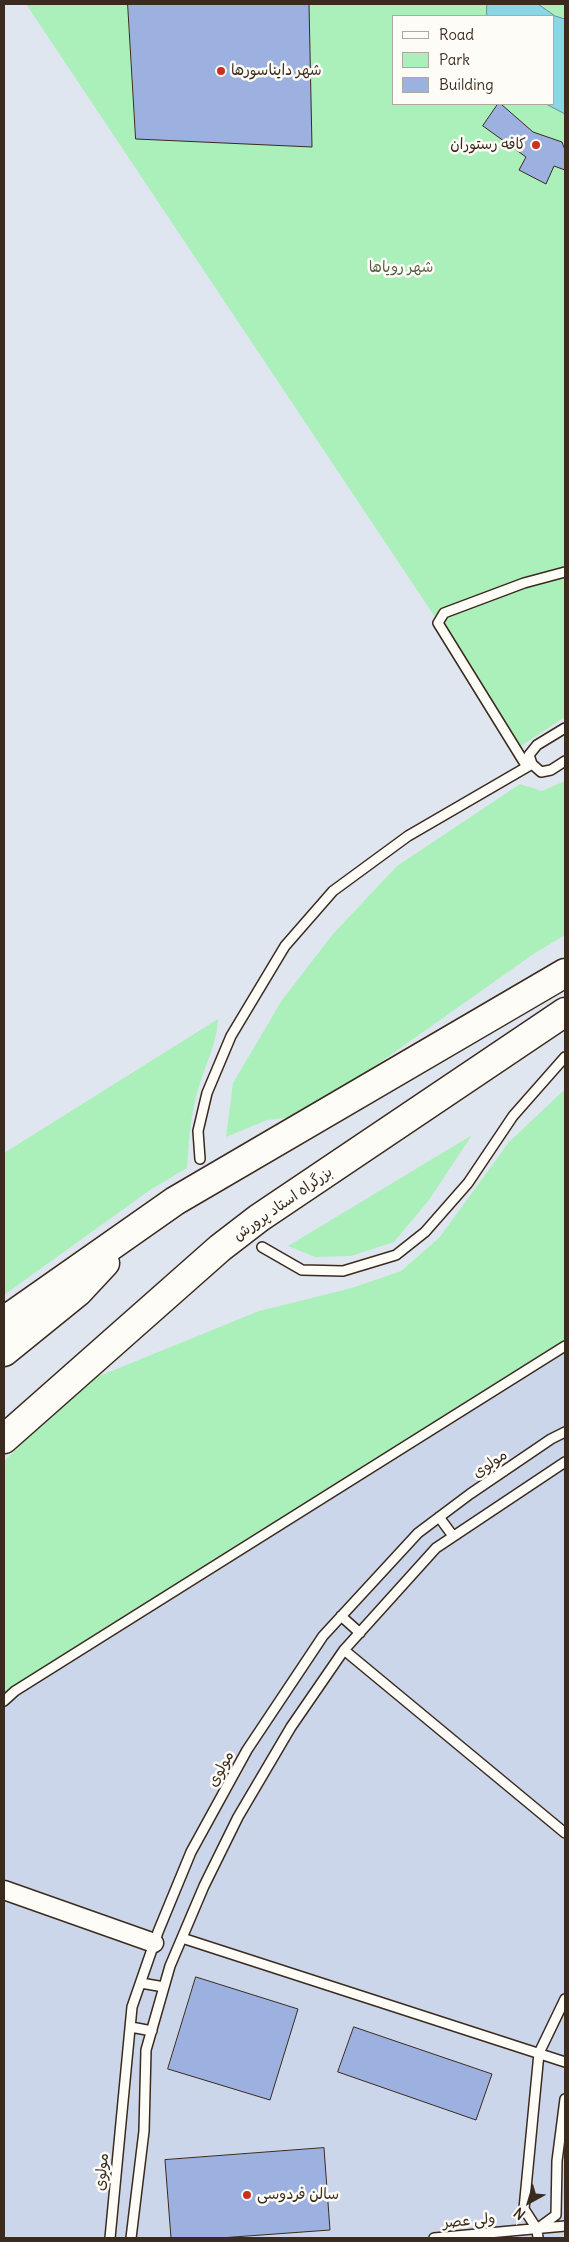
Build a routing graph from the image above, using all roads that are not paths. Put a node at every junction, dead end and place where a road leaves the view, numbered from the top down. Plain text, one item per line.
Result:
1 (565, 572) edge
2 (565, 728) edge
3 (565, 760) edge
4 (530, 766) junction
5 (565, 973) edge
6 (565, 1012) edge
7 (565, 1057) edge
8 (200, 1159) dead end
9 (147, 1218) junction
10 (262, 1247) dead end
11 (4, 1321) edge
12 (565, 1346) edge
13 (4, 1352) edge
14 (9, 1432) edge
15 (565, 1432) edge
16 (565, 1462) edge
17 (439, 1517) junction
18 (453, 1536) junction
19 (341, 1616) junction
20 (360, 1633) junction
21 (344, 1650) junction
22 (4, 1701) edge
23 (565, 1833) edge
24 (4, 1890) edge
25 (182, 1938) junction
26 (154, 1943) junction
27 (141, 1983) junction
28 (164, 1987) junction
29 (565, 1999) edge
30 (130, 2027) junction
31 (152, 2031) junction
32 (539, 2053) junction
33 (565, 2062) edge
34 (565, 2099) edge
35 (565, 2226) edge
36 (537, 2234) edge
37 (110, 2238) edge
38 (130, 2238) edge
39 (434, 2238) edge

1 - 4 lane
2 - 4 lane
3 - 4 lane
4 - 8 lane
5 - 9 highway
6 - 14 highway, بزرگراه استاد پرورش
7 - 10 lane
9 - 11 highway
9 - 13 highway
12 - 22 lane
15 - 17 lane, مولوی
16 - 18 lane
17 - 18 lane
17 - 19 lane, مولوی
18 - 20 lane
19 - 20 lane
19 - 26 lane, مولوی
20 - 21 lane
21 - 23 lane
21 - 25 lane
24 - 26 street
25 - 28 lane
25 - 32 lane
26 - 27 lane, مولوی
27 - 28 lane
27 - 30 lane, مولوی
28 - 31 lane
29 - 32 lane
30 - 31 lane
30 - 37 lane, مولوی
31 - 38 lane
32 - 33 lane
32 - 36 lane
34 - 36 lane
35 - 36 lane, ولی عصر
36 - 39 lane, ولی عصر

